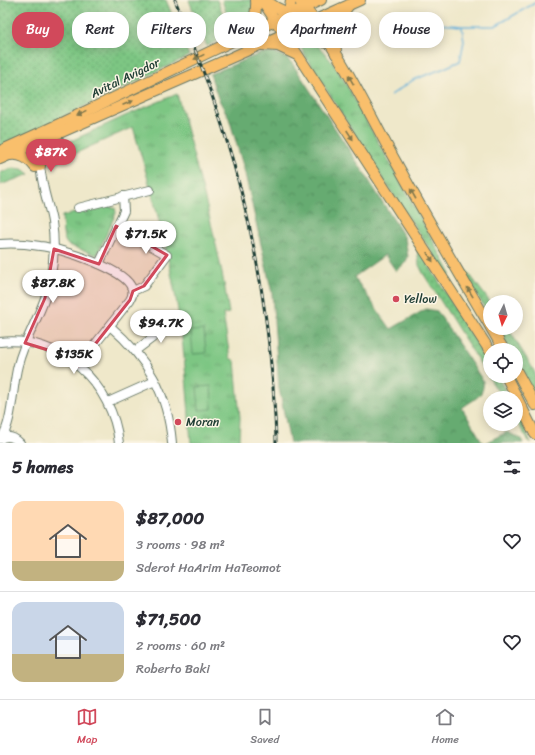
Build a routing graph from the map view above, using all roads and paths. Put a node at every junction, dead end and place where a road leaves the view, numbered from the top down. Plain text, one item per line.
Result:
1 (256, 0) edge
2 (263, 0) edge
3 (290, 0) edge
4 (321, 0) edge
5 (360, 0) edge
6 (302, 4) edge
7 (349, 5) junction
8 (256, 12) edge
9 (281, 12) edge
10 (289, 12) edge
11 (294, 12) edge
12 (333, 12) edge
13 (275, 21) junction
14 (269, 24) edge
15 (277, 24) edge
16 (269, 45) edge
17 (219, 48) edge
18 (252, 48) edge
19 (293, 48) edge
20 (296, 48) edge
21 (332, 48) edge
22 (296, 53) junction
23 (336, 56) junction
24 (54, 135) junction
25 (29, 143) junction
26 (0, 151) edge
27 (10, 155) junction
28 (0, 159) edge
29 (37, 166) junction
30 (150, 190) dead end
31 (123, 196) junction
32 (78, 208) dead end
33 (116, 226) junction
34 (0, 244) edge
35 (54, 249) junction
36 (99, 264) junction
37 (133, 291) junction
38 (483, 314) edge
39 (175, 321) dead end
40 (110, 326) junction
41 (0, 342) edge
42 (25, 343) junction
43 (485, 343) edge
44 (135, 351) junction
45 (78, 366) junction
46 (155, 381) junction
47 (510, 383) edge
48 (523, 383) edge
49 (108, 402) junction
50 (535, 405) edge
51 (8, 422) junction
52 (535, 434) edge
53 (0, 439) edge
54 (18, 441) edge
55 (119, 443) edge
56 (172, 443) edge

1 - 8 main road
2 - 9 main road
2 - 13 main road
3 - 10 main road
4 - 6 main road, Avital Avigdor
5 - 7 main road
6 - 11 main road, Avital Avigdor
7 - 12 main road
7 - 23 main road
13 - 14 main road, Avital Avigdor
13 - 15 main road
16 - 22 main road
17 -> 25 main road, Avital Avigdor
24 -> 18 main road, Avital Avigdor
19 - 22 main road
20 - 22 main road
21 - 23 main road
22 -> 43 main road
38 -> 23 main road
24 - 25 main road, Avital Avigdor
24 - 29 main road
25 - 26 main road, Avital Avigdor
25 - 27 main road, Avital Avigdor
25 - 29 street
27 - 28 main road, Avital Avigdor
27 - 29 main road
29 - 35 street
30 - 31 street
31 - 32 street
31 - 33 street
33 - 36 street
33 - 37 street
34 - 35 street
35 - 36 street
35 - 42 street
36 - 37 street
37 - 40 street
39 - 44 street
40 - 44 street
40 - 45 street
41 - 42 street
42 - 45 street
42 - 51 street
44 - 46 street
45 - 49 street
46 - 49 street
46 - 56 street
47 - 52 main road
48 - 50 main road
49 - 55 street
51 - 53 street
51 - 54 street
53 - 54 street

